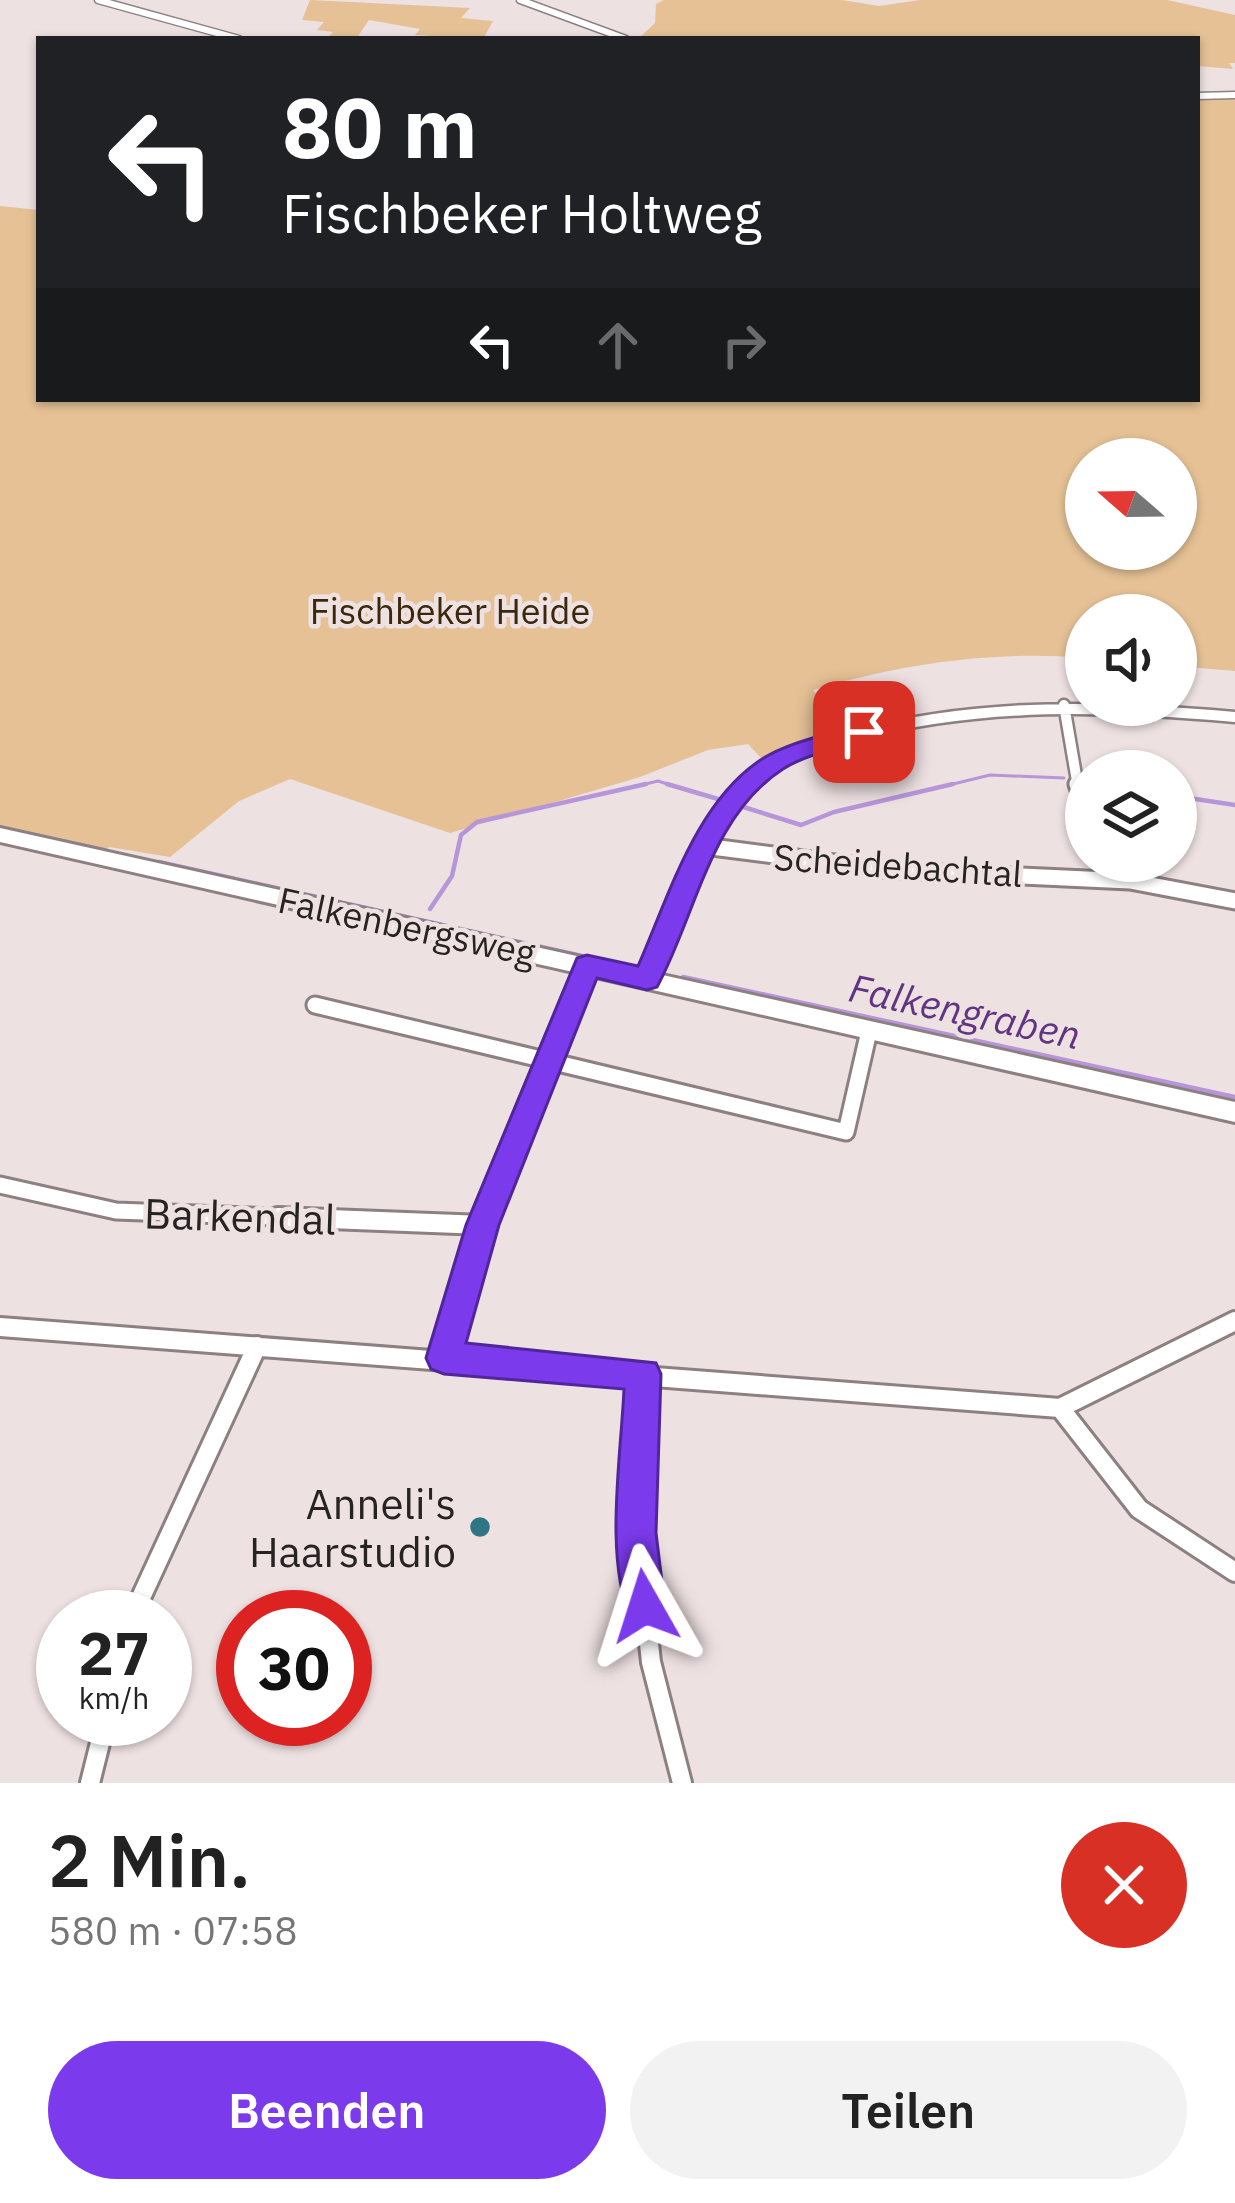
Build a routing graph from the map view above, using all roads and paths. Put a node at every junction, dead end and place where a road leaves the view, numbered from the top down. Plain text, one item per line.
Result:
1 (98, 0) edge
2 (520, 0) edge
3 (188, 27) junction
4 (175, 33) dead end
5 (226, 36) edge
6 (618, 36) edge
7 (1235, 95) edge
8 (1200, 96) edge
9 (1064, 705) junction
10 (1235, 717) edge
11 (1070, 750) edge
12 (0, 836) edge
13 (704, 846) junction
14 (1065, 877) edge
15 (1132, 882) edge
16 (1235, 902) edge
17 (587, 966) junction
18 (647, 979) junction
19 (315, 1005) dead end
20 (869, 1031) junction
21 (547, 1061) junction
22 (1235, 1112) edge
23 (0, 1185) edge
24 (483, 1225) junction
25 (1235, 1321) edge
26 (0, 1327) edge
27 (256, 1346) junction
28 (444, 1358) junction
29 (643, 1374) junction
30 (1060, 1408) junction
31 (1235, 1572) edge
32 (145, 1590) edge
33 (99, 1746) edge
34 (90, 1783) edge
35 (682, 1783) edge

1 - 3 street
2 - 6 street
3 - 4 street
3 - 5 street
7 - 8 street
9 - 10 street
9 - 11 street
9 - 13 street
12 - 17 street, Falkenbergsweg
13 - 14 street, Scheidebachtal
13 - 18 street
15 - 16 street, Scheidebachtal
17 - 18 street, Falkenbergsweg
17 - 21 street
18 - 20 street, Falkenbergsweg
19 - 21 street
20 - 21 street
20 - 22 street, Falkenbergsweg
21 - 24 street
23 - 24 street, Barkendal
24 - 28 street
25 - 30 street
26 - 27 street
27 - 28 street
27 - 32 street
28 - 29 street
29 - 30 street
29 - 35 street
30 - 31 street
33 - 34 street

